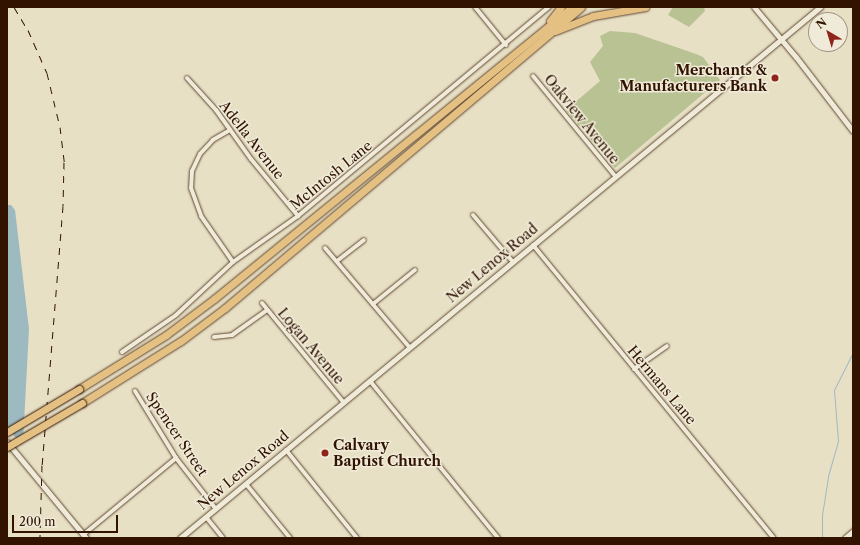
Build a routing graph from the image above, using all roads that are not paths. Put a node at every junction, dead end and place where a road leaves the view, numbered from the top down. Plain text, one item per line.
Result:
1 (475, 7) edge
2 (549, 7) edge
3 (561, 7) edge
4 (572, 7) edge
5 (581, 7) edge
6 (645, 7) edge
7 (754, 7) edge
8 (820, 7) edge
9 (550, 32) junction
10 (533, 39) junction
11 (781, 39) junction
12 (506, 44) junction
13 (533, 76) dead end
14 (187, 78) dead end
15 (230, 130) junction
16 (853, 131) edge
17 (615, 176) junction
18 (473, 215) dead end
19 (298, 216) junction
20 (364, 240) dead end
21 (533, 245) junction
22 (325, 248) dead end
23 (337, 261) junction
24 (233, 262) junction
25 (513, 262) junction
26 (415, 270) dead end
27 (262, 303) dead end
28 (373, 304) junction
29 (267, 310) junction
30 (214, 337) dead end
31 (667, 346) dead end
32 (410, 348) junction
33 (122, 352) dead end
34 (634, 369) junction
35 (370, 381) junction
36 (135, 391) dead end
37 (344, 403) junction
38 (7, 432) edge
39 (7, 442) edge
40 (7, 447) edge
41 (286, 450) junction
42 (176, 458) junction
43 (246, 484) junction
44 (216, 509) junction
45 (206, 517) junction
46 (853, 531) edge
47 (85, 536) edge
48 (180, 538) edge
49 (223, 538) edge
50 (290, 538) edge
51 (357, 538) edge
52 (498, 538) edge
53 (774, 538) edge
54 (845, 538) edge

1 - 12 street
2 - 12 street, McIntosh Lane
3 - 10 highway
4 - 10 highway
5 - 9 highway
6 - 9 highway
7 - 11 street
8 - 11 street, New Lenox Road
9 - 40 highway, bridge
10 - 38 highway, bridge
11 - 16 street
11 - 17 street, New Lenox Road
12 - 19 street, McIntosh Lane
13 - 17 street, Oakview Avenue
14 - 15 street, Adella Avenue
15 - 19 street, Adella Avenue
15 - 24 street
17 - 21 street, New Lenox Road
18 - 25 street
19 - 24 street, McIntosh Lane
20 - 23 street
21 - 25 street, New Lenox Road
21 - 34 street, Hermans Lane
22 - 23 street
23 - 28 street
24 - 33 street, McIntosh Lane
25 - 32 street, New Lenox Road
26 - 28 street
27 - 29 street, Logan Avenue
28 - 32 street
29 - 30 street
29 - 37 street, Logan Avenue
31 - 34 street
32 - 35 street, New Lenox Road
34 - 53 street, Hermans Lane
35 - 37 street, New Lenox Road
35 - 52 street
36 - 42 street, Spencer Street
37 - 41 street, New Lenox Road
39 - 47 street
41 - 43 street, New Lenox Road
41 - 51 street
42 - 44 street, Spencer Street
42 - 47 street
43 - 44 street, New Lenox Road
43 - 50 street
44 - 45 street, New Lenox Road
45 - 48 street, New Lenox Road
45 - 49 street
46 - 54 street

